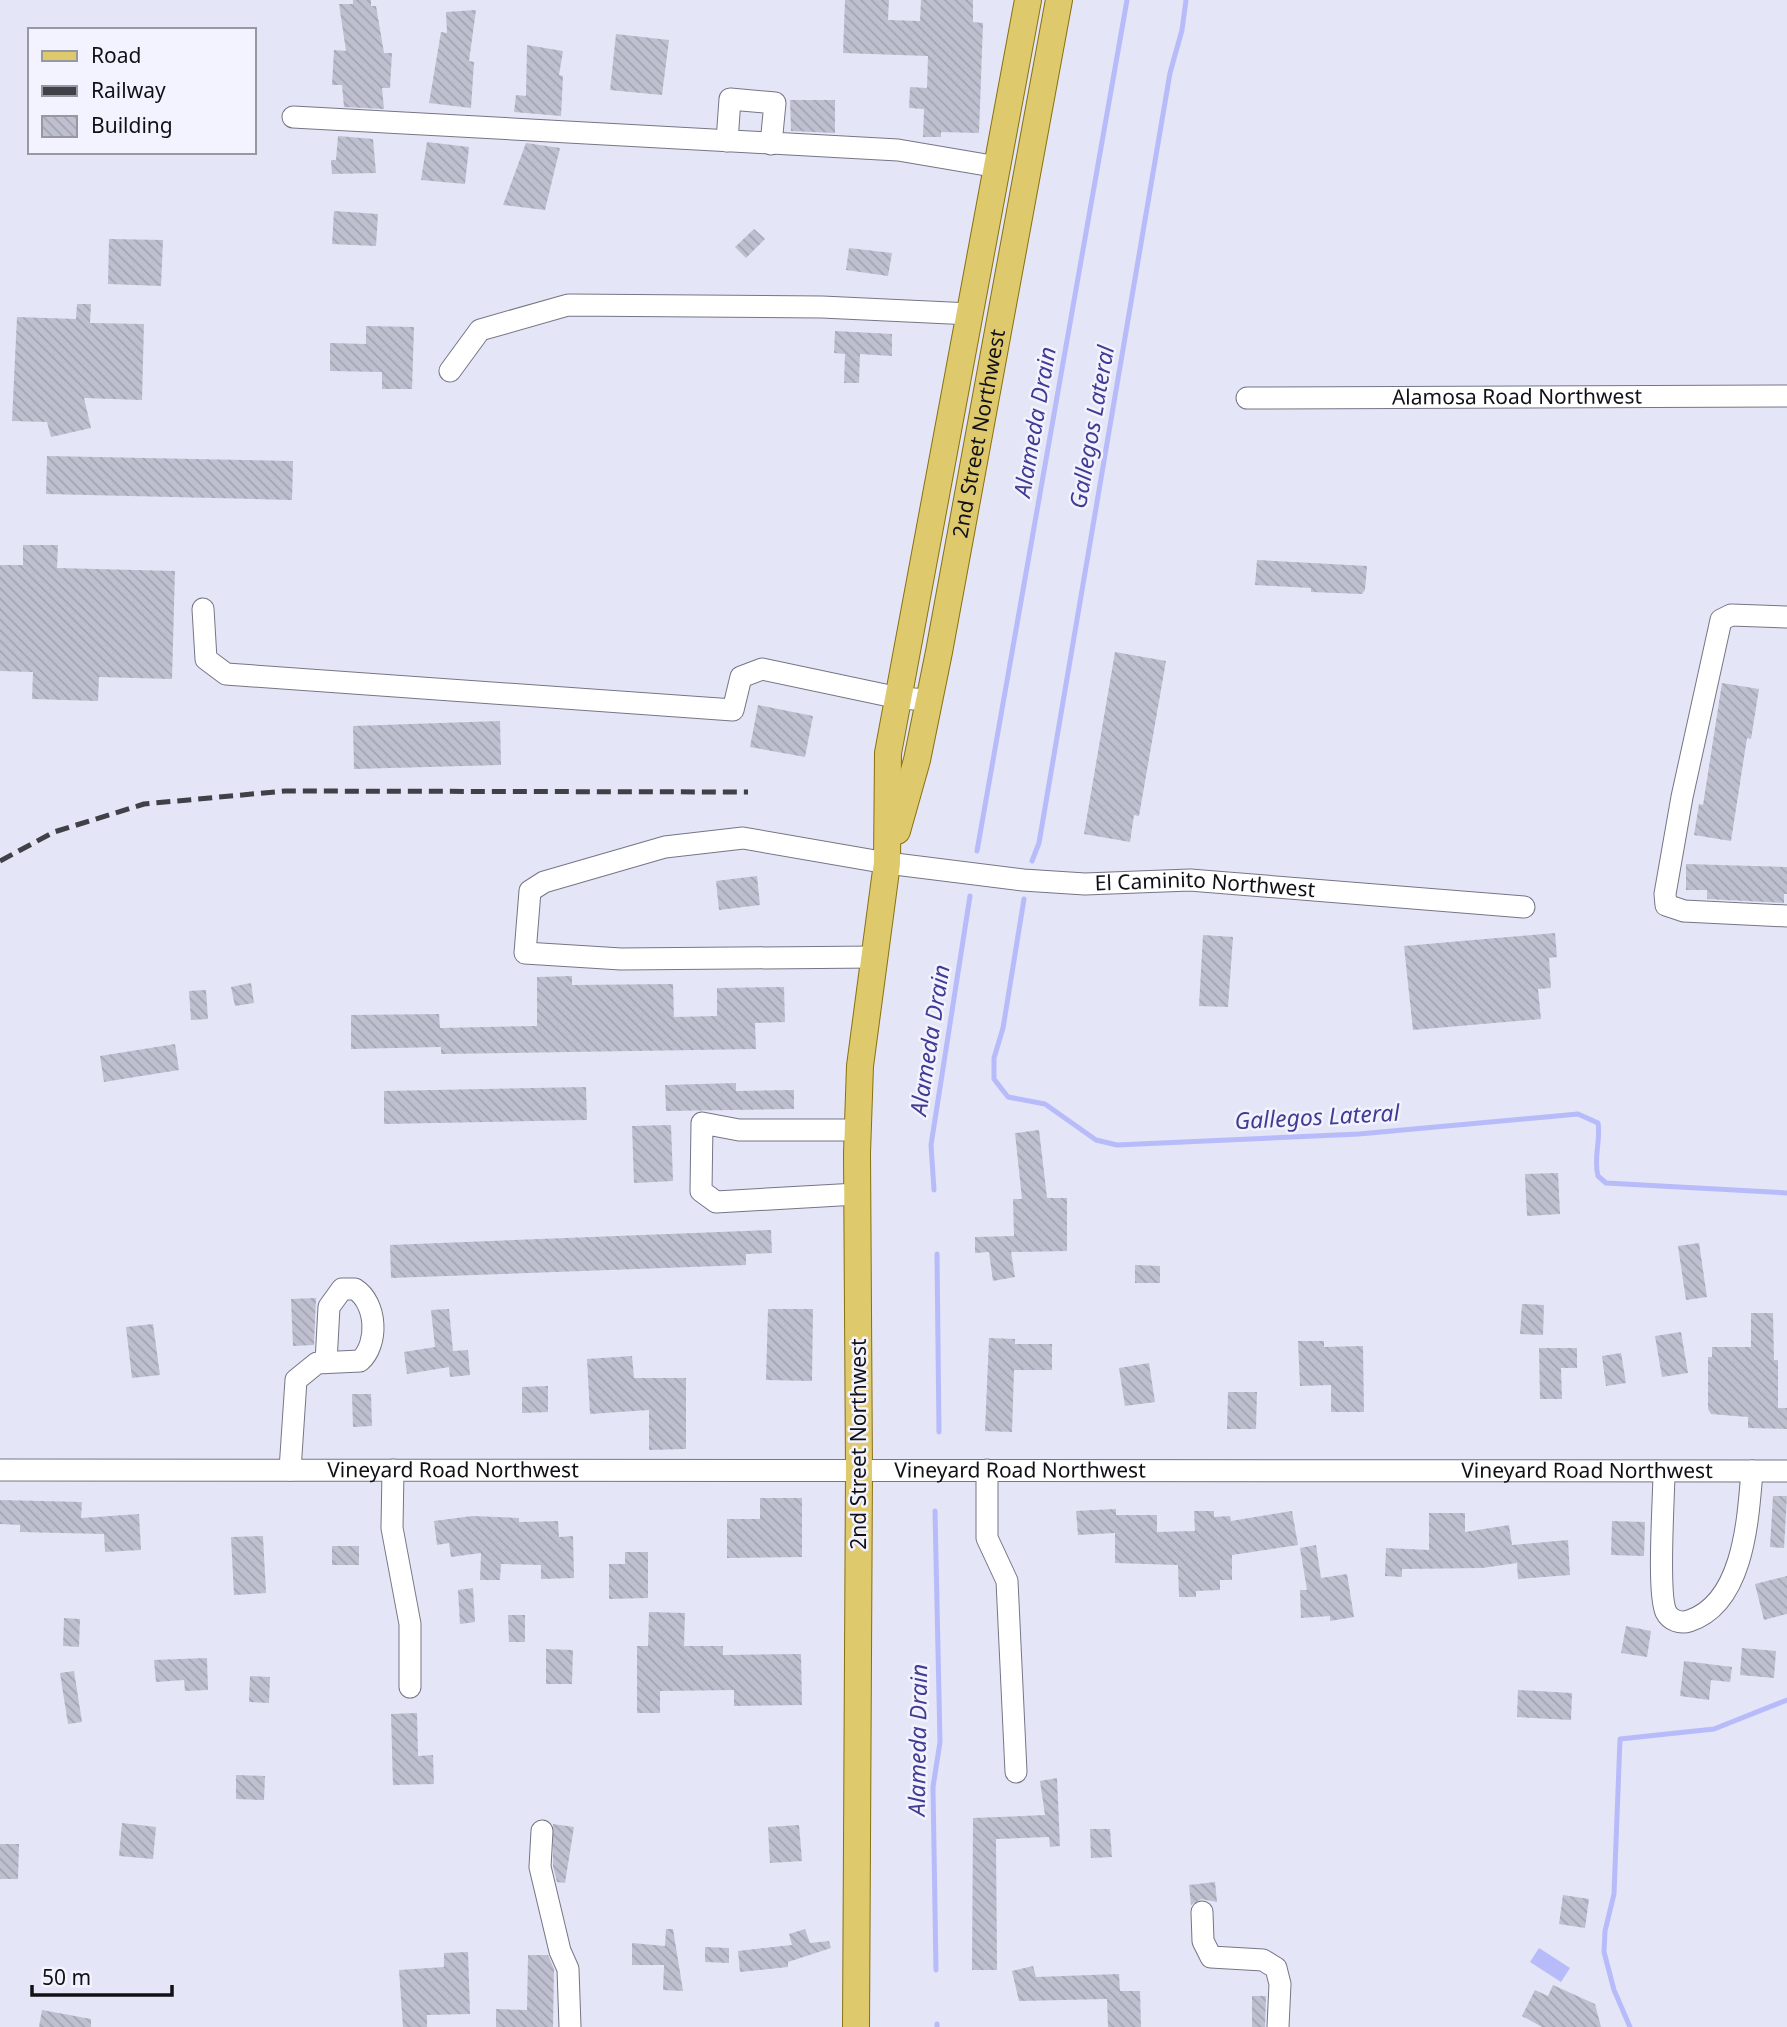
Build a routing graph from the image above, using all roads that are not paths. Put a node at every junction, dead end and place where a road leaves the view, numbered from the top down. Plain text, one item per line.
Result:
1 (1028, 0) edge
2 (1059, 0) edge
3 (293, 117) dead end
4 (727, 141) junction
5 (771, 144) junction
6 (998, 167) junction
7 (971, 314) junction
8 (450, 371) dead end
9 (1787, 396) edge
10 (1247, 398) dead end
11 (203, 609) dead end
12 (1787, 617) edge
13 (899, 698) junction
14 (929, 700) junction
15 (887, 863) junction
16 (1524, 907) dead end
17 (1787, 916) edge
18 (875, 957) junction
19 (858, 1130) junction
20 (857, 1194) junction
21 (326, 1362) dead end
22 (0, 1470) edge
23 (290, 1470) junction
24 (393, 1470) junction
25 (859, 1470) junction
26 (986, 1470) junction
27 (1752, 1471) junction
28 (1787, 1471) edge
29 (1664, 1472) junction
30 (410, 1687) dead end
31 (1016, 1772) dead end
32 (542, 1830) dead end
33 (1202, 1912) dead end
34 (570, 2027) edge
35 (856, 2027) edge
36 (1278, 2027) edge

1 - 6 main road, 2nd Street Northwest
2 - 14 main road, 2nd Street Northwest
3 - 4 street
4 - 5 street
4 - 5 street
5 - 6 street
6 - 7 main road, 2nd Street Northwest
7 - 8 street
7 - 13 main road, 2nd Street Northwest
9 - 10 street, Alamosa Road Northwest
11 - 13 street
12 - 17 street
13 - 14 street
13 - 15 main road, 2nd Street Northwest
14 - 15 main road, 2nd Street Northwest
15 - 16 street, El Caminito Northwest
15 - 18 main road, 2nd Street Northwest
15 - 18 street, El Caminito Northwest
18 - 19 main road, 2nd Street Northwest
19 - 20 main road, 2nd Street Northwest
19 - 20 street
20 - 25 main road, 2nd Street Northwest
21 - 23 street
22 - 23 street, Vineyard Road Northwest
23 - 24 street, Vineyard Road Northwest
24 - 25 street, Vineyard Road Northwest
24 - 30 street
25 - 26 street, Vineyard Road Northwest
25 - 35 main road, 2nd Street Northwest
26 - 29 street, Vineyard Road Northwest
26 - 31 street
27 - 28 street, Vineyard Road Northwest
27 - 29 street, Vineyard Road Northwest
27 - 29 street
32 - 34 street
33 - 36 street

